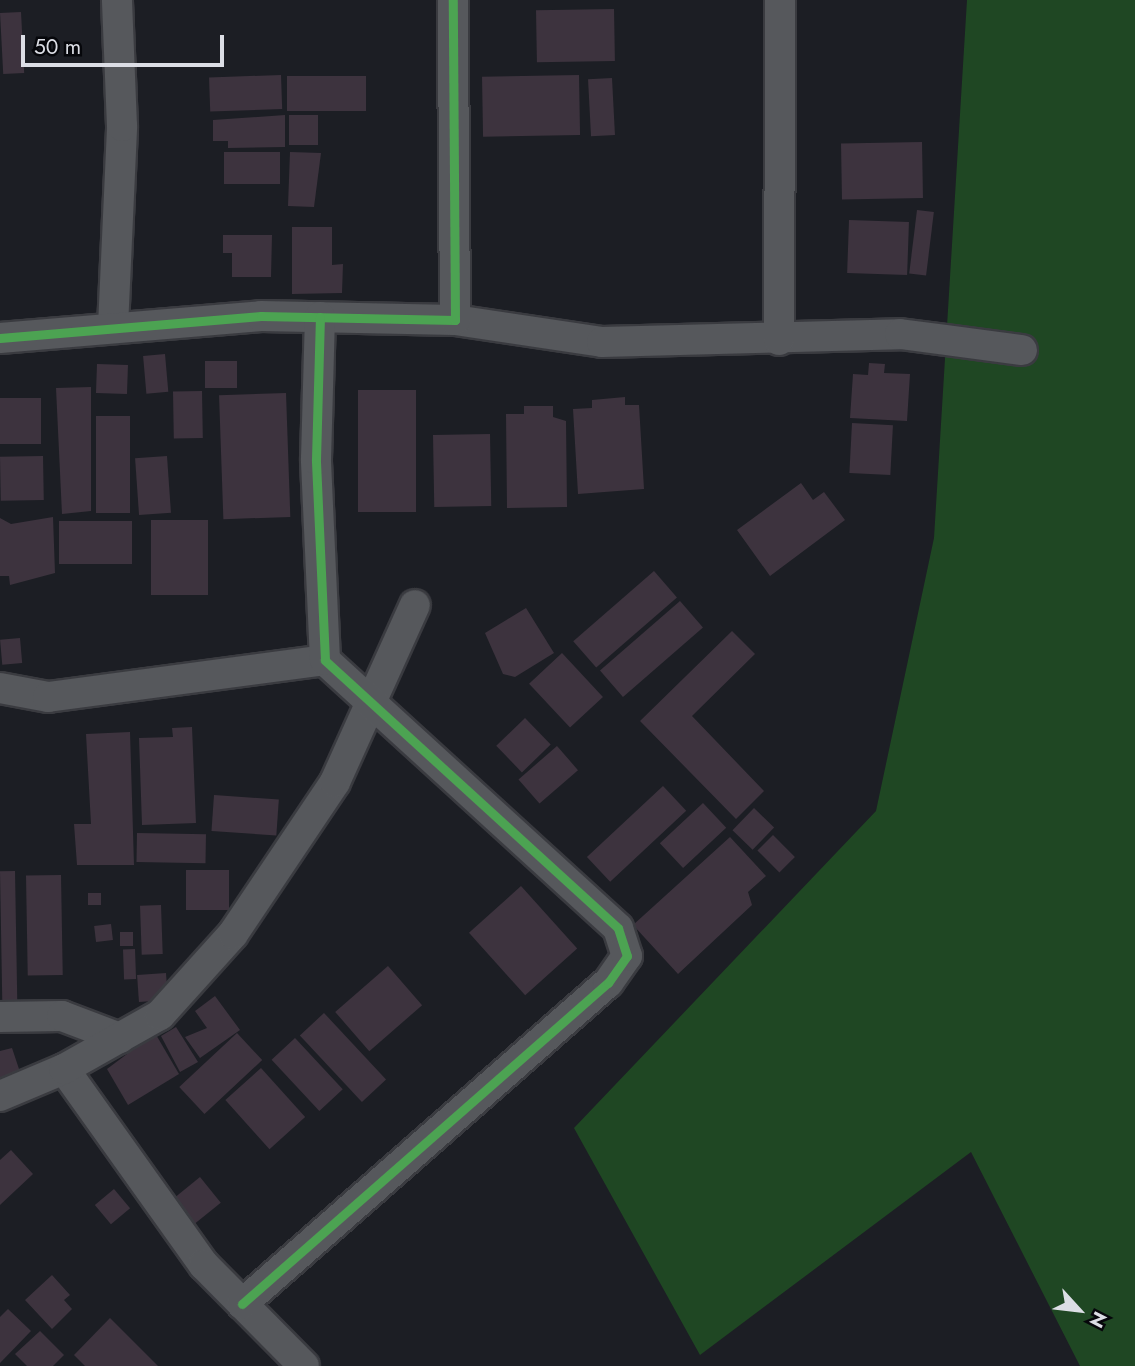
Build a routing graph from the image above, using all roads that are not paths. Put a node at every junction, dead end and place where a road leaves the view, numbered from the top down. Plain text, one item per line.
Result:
1 (117, 0) edge
2 (453, 0) edge
3 (780, 0) edge
4 (320, 317) junction
5 (455, 320) junction
6 (113, 327) junction
7 (0, 338) edge
8 (779, 340) junction
9 (1022, 350) dead end
10 (415, 605) dead end
11 (325, 660) junction
12 (0, 688) edge
13 (371, 702) junction
14 (0, 1017) edge
15 (120, 1038) junction
16 (64, 1069) junction
17 (0, 1096) edge
18 (242, 1304) junction
19 (304, 1366) edge

1 - 6 street
2 - 5 street
3 - 8 street
4 - 5 street
4 - 6 street
4 - 11 street
5 - 8 street
6 - 7 street
8 - 9 street
10 - 13 street
11 - 12 street
11 - 13 street
13 - 15 street
13 - 18 street
14 - 15 street
15 - 16 street
16 - 17 street
16 - 18 street
18 - 19 street

